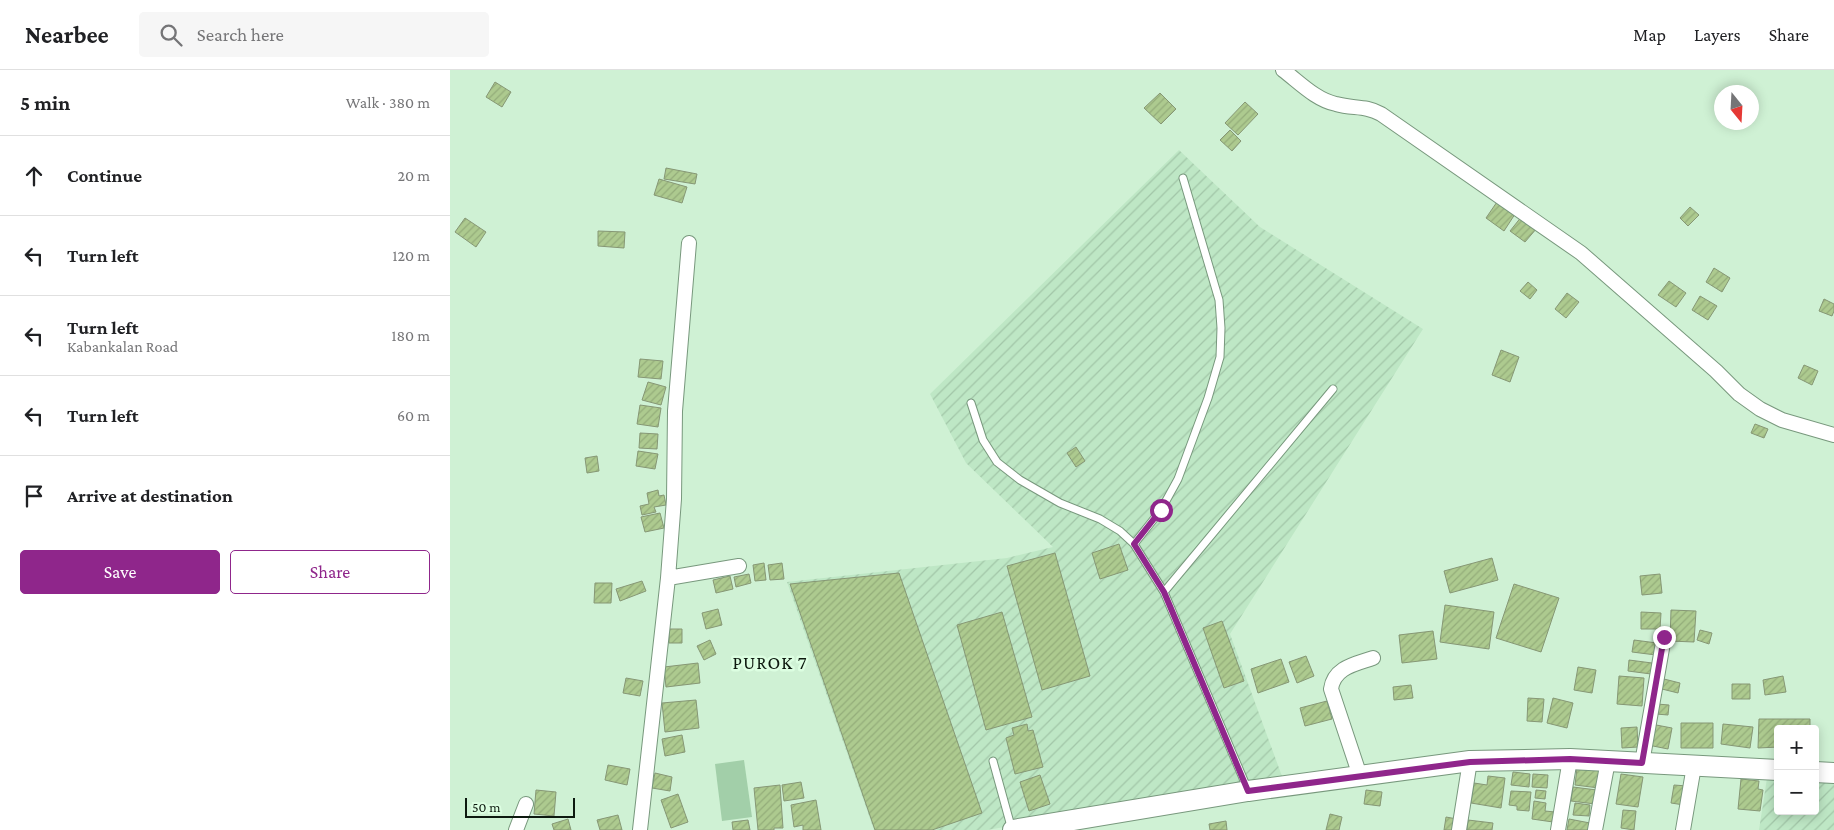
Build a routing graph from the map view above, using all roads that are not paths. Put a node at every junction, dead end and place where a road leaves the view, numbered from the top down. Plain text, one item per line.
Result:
1 (1283, 70) edge
2 (1183, 178) dead end
3 (690, 243) dead end
4 (1333, 389) dead end
5 (971, 403) dead end
6 (1834, 435) edge
7 (1134, 544) junction
8 (740, 566) dead end
9 (668, 578) junction
10 (1164, 592) junction
11 (1664, 637) dead end
12 (1373, 658) dead end
13 (1570, 759) junction
14 (993, 760) dead end
15 (1608, 761) junction
16 (1470, 762) junction
17 (1642, 763) junction
18 (1694, 766) junction
19 (1774, 770) edge
20 (1819, 772) edge
21 (1834, 773) edge
22 (1360, 776) junction
23 (1248, 791) junction
24 (526, 804) dead end
25 (516, 830) edge
26 (640, 830) edge
27 (1013, 830) edge
28 (1459, 830) edge
29 (1558, 830) edge
30 (1595, 830) edge
31 (1683, 830) edge

1 - 6 street
2 - 7 lane
3 - 9 street
4 - 10 lane
5 - 7 lane
7 - 10 lane
8 - 9 street
9 - 26 street
10 - 23 lane
11 - 17 street
12 - 22 street
13 - 15 street
13 - 16 street
13 - 29 street
14 - 27 lane
15 - 17 street
15 - 30 street
16 - 22 street
16 - 28 street
17 - 18 street
18 - 19 street
18 - 31 street
20 - 21 street
22 - 23 street
23 - 27 street
24 - 25 street

